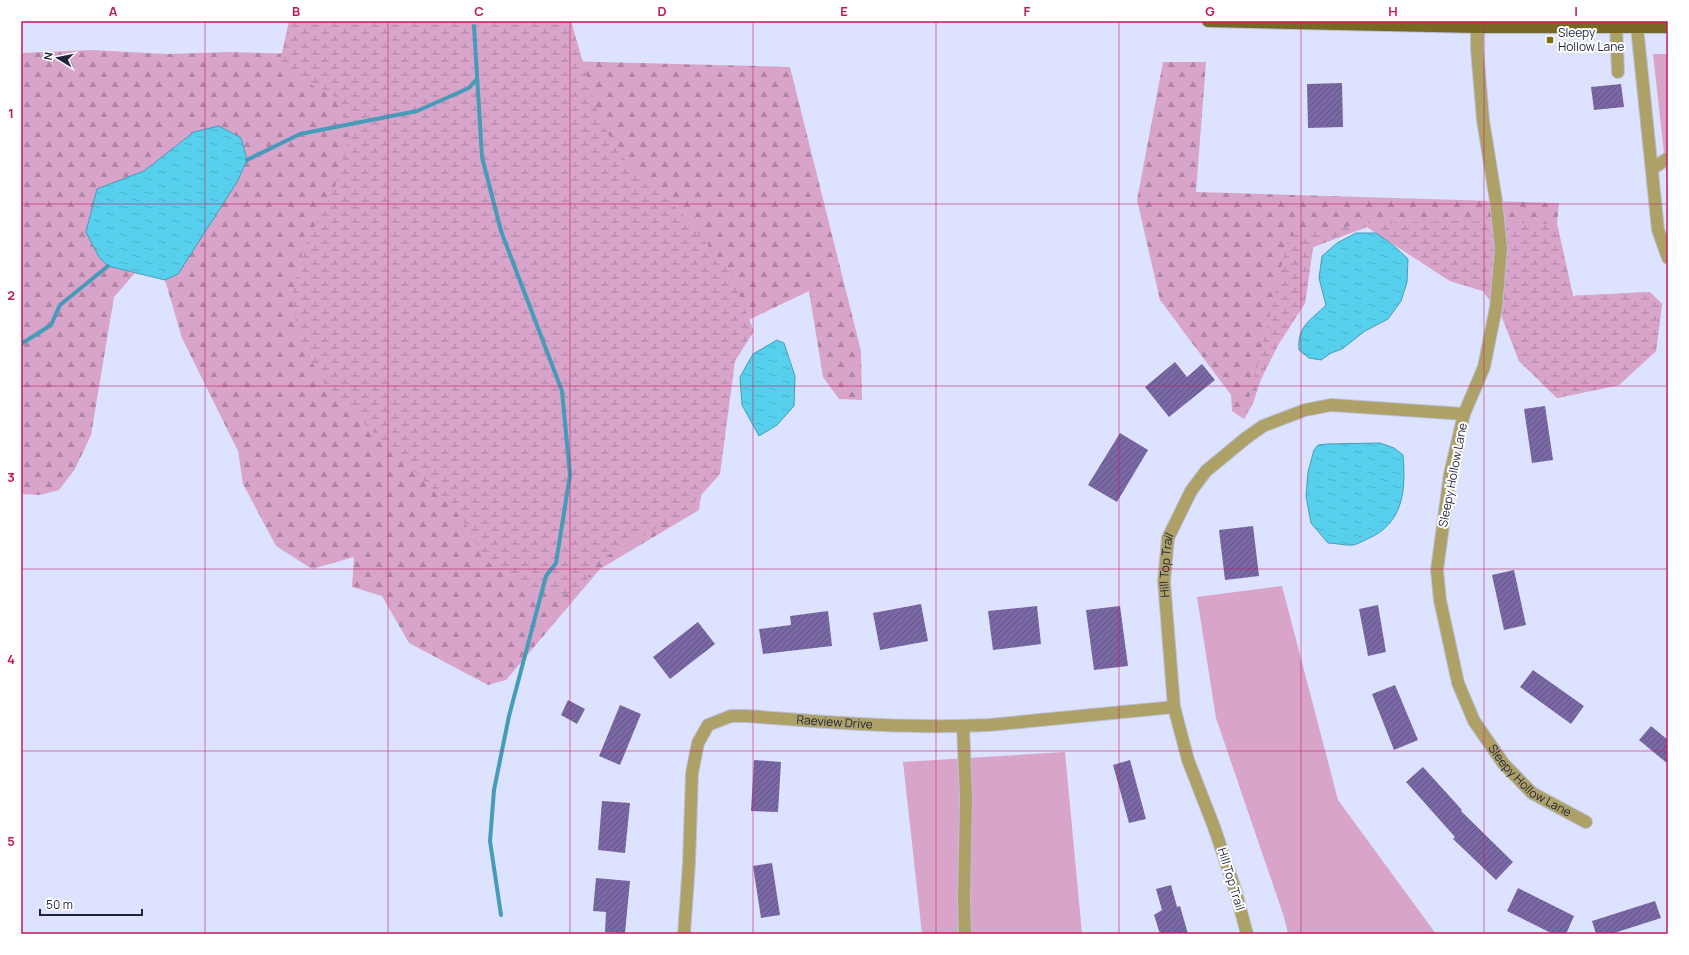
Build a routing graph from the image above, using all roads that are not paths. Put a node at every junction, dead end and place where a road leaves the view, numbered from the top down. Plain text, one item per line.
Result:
1 (1208, 21) edge
2 (1616, 26) junction
3 (1477, 27) junction
4 (1637, 27) junction
5 (1668, 27) edge
6 (1618, 72) dead end
7 (1668, 158) edge
8 (1652, 169) junction
9 (1668, 258) edge
10 (1464, 414) junction
11 (1174, 707) junction
12 (963, 726) junction
13 (1586, 822) dead end
14 (684, 934) edge
15 (965, 934) edge
16 (1247, 934) edge

1 - 3 main road
2 - 3 main road
2 - 4 main road
2 - 6 street
3 - 10 street, Sleepy Hollow Lane
4 - 5 main road
4 - 8 street
7 - 8 street
8 - 9 street
10 - 11 street, Hill Top Trail
10 - 13 street, Sleepy Hollow Lane
11 - 12 street, Raeview Drive
11 - 16 street, Hill Top Trail
12 - 14 street, Raeview Drive
12 - 15 street

